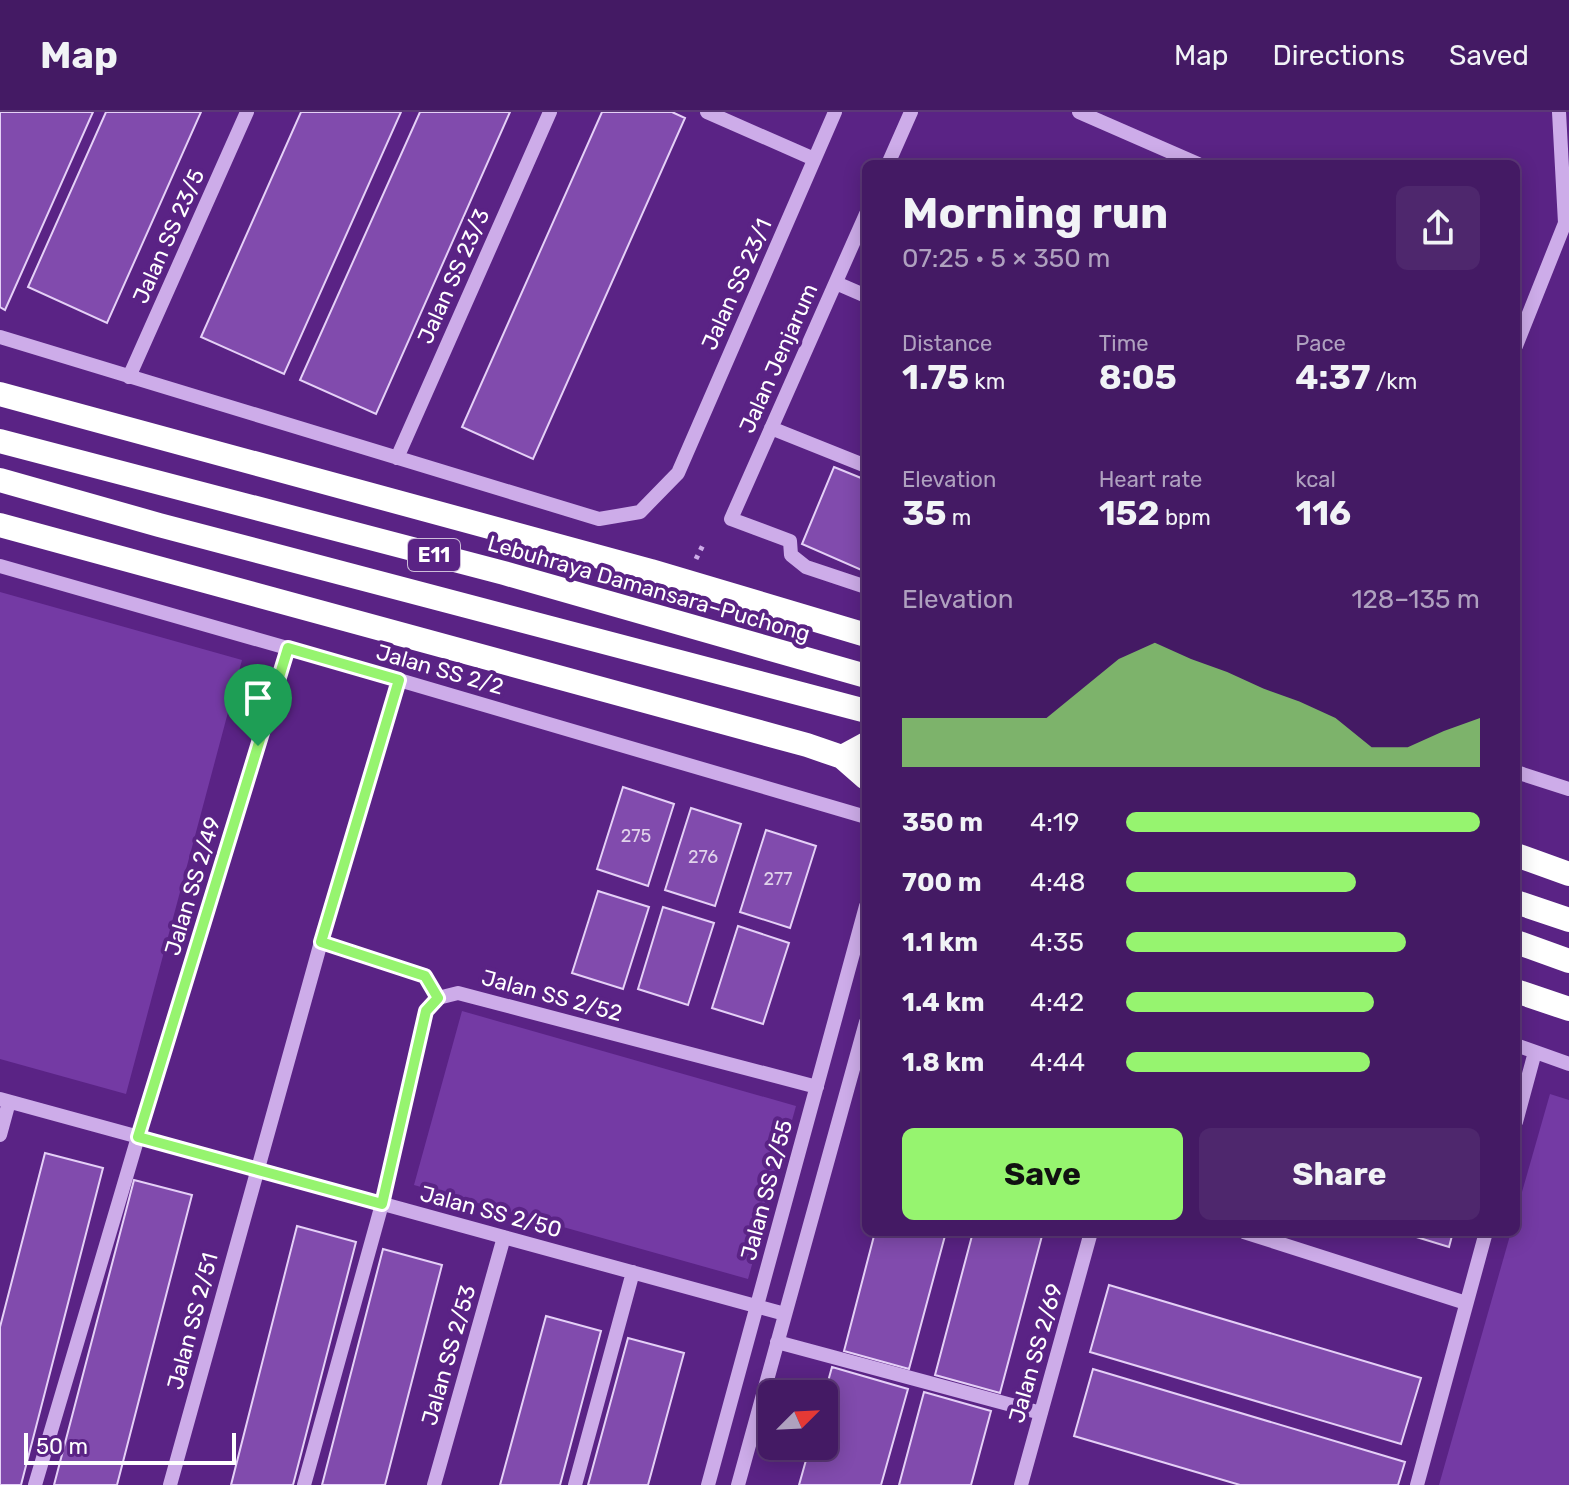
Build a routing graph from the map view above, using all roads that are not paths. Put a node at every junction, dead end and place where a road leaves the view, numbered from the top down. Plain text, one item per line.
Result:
1 (247, 112) edge
2 (550, 112) edge
3 (707, 112) edge
4 (835, 112) edge
5 (911, 112) edge
6 (1079, 112) edge
7 (1559, 112) edge
8 (814, 159) junction
9 (890, 160) edge
10 (1189, 160) edge
11 (862, 223) edge
12 (836, 283) junction
13 (862, 294) edge
14 (1520, 336) edge
15 (0, 337) edge
16 (129, 377) junction
17 (0, 394) edge
18 (771, 428) junction
19 (0, 441) edge
20 (397, 458) junction
21 (862, 464) edge
22 (0, 480) edge
23 (0, 525) edge
24 (0, 566) edge
25 (862, 586) edge
26 (862, 634) edge
27 (288, 648) junction
28 (862, 675) edge
29 (399, 680) junction
30 (862, 710) edge
31 (862, 746) edge
32 (842, 757) junction
33 (1520, 773) edge
34 (862, 774) edge
35 (1569, 789) edge
36 (862, 816) edge
37 (1520, 856) edge
38 (1569, 874) edge
39 (1520, 903) edge
40 (1569, 920) edge
41 (862, 921) edge
42 (321, 942) junction
43 (1520, 943) edge
44 (1569, 961) edge
45 (1520, 992) edge
46 (438, 998) junction
47 (1569, 1009) edge
48 (862, 1036) edge
49 (1520, 1046) edge
50 (1535, 1052) junction
51 (1569, 1064) edge
52 (817, 1087) junction
53 (5, 1100) edge
54 (1520, 1107) edge
55 (0, 1135) edge
56 (138, 1137) junction
57 (256, 1169) junction
58 (382, 1204) junction
59 (1090, 1236) edge
60 (1257, 1236) edge
61 (1485, 1236) edge
62 (504, 1237) junction
63 (633, 1272) junction
64 (1466, 1303) junction
65 (757, 1306) junction
66 (785, 1314) junction
67 (777, 1342) junction
68 (1041, 1413) junction
69 (35, 1485) edge
70 (170, 1485) edge
71 (304, 1485) edge
72 (434, 1485) edge
73 (575, 1485) edge
74 (708, 1485) edge
75 (738, 1485) edge
76 (1021, 1485) edge
77 (1417, 1485) edge

1 - 16 street, Jalan SS 23/5
2 - 20 street, Jalan SS 23/3
3 - 8 street
4 - 8 street, Jalan SS 23/1
5 - 9 street
6 - 10 street
7 - 14 street
8 - 20 street, Jalan SS 23/1
11 - 12 street, Jalan Jenjarum
12 - 13 street
12 - 18 street, Jalan Jenjarum
15 - 16 street
16 - 20 street
17 - 26 highway
18 - 21 street
18 - 25 street, Jalan Jenjarum
19 - 28 highway, Lebuhraya Damansara–Puchong / E11
22 - 30 highway, E11
23 - 32 highway
24 - 27 street, Jalan SS 2/2
27 - 29 street, Jalan SS 2/2
27 - 56 street, Jalan SS 2/49
29 - 36 street, Jalan SS 2/2
29 - 42 street, Jalan SS 2/51
31 - 32 highway
32 - 34 highway
33 - 35 street
37 - 38 highway
39 - 40 highway
41 - 52 street, Jalan SS 2/55
42 - 46 street
42 - 57 street, Jalan SS 2/51
43 - 44 highway
45 - 47 highway
46 - 52 street, Jalan SS 2/52
46 - 58 street
48 - 66 street
49 - 50 street
50 - 51 street
50 - 54 street
52 - 65 street, Jalan SS 2/55
53 - 55 street
53 - 56 street, Jalan SS 2/50
56 - 57 street, Jalan SS 2/50
56 - 69 street, Jalan SS 2/49
57 - 58 street, Jalan SS 2/50
57 - 70 street, Jalan SS 2/51
58 - 62 street, Jalan SS 2/50
58 - 71 street
59 - 68 street, Jalan SS 2/69
60 - 64 street
61 - 64 street
62 - 63 street, Jalan SS 2/50
62 - 72 street, Jalan SS 2/53
63 - 65 street, Jalan SS 2/50
63 - 73 street
64 - 77 street
65 - 66 street, Jalan SS 2/50
65 - 74 street, Jalan SS 2/55
66 - 67 street
67 - 68 street
67 - 75 street
68 - 76 street, Jalan SS 2/69

